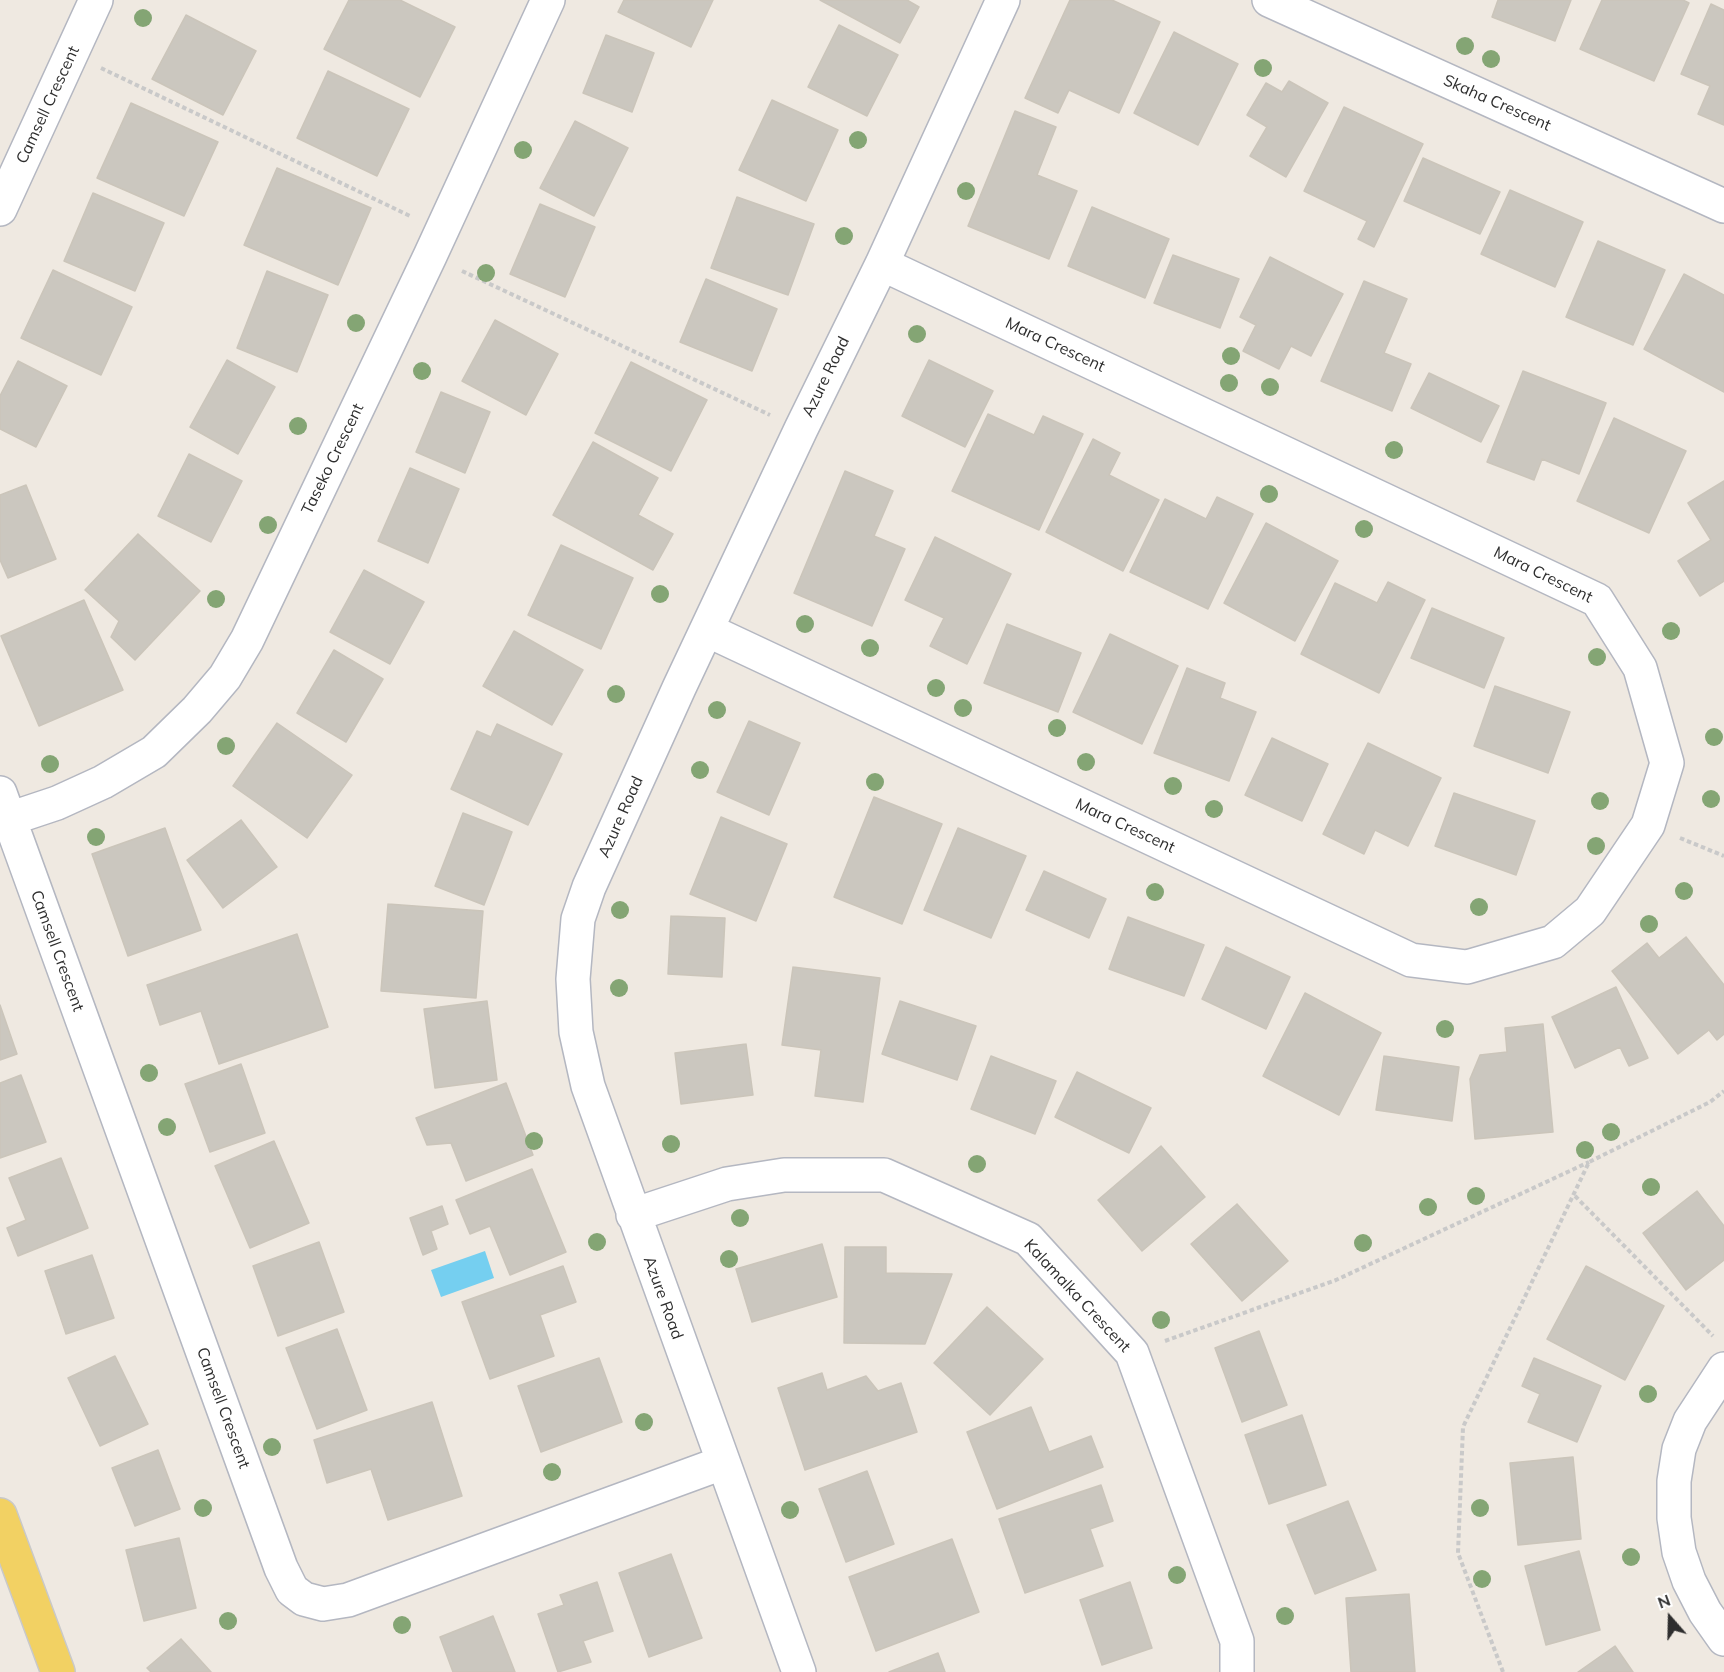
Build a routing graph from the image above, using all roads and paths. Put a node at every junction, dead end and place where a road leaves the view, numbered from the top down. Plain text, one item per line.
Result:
1 (96, 0) edge
2 (548, 0) edge
3 (1003, 0) edge
4 (1269, 0) edge
5 (71, 54) junction
6 (1724, 206) edge
7 (0, 209) edge
8 (435, 244) junction
9 (882, 264) junction
10 (801, 429) junction
11 (708, 630) junction
12 (5, 806) edge
13 (1648, 825) junction
14 (1724, 856) edge
15 (1724, 1092) edge
16 (1589, 1162) junction
17 (1575, 1196) junction
18 (633, 1215) junction
19 (1132, 1353) junction
20 (1722, 1356) edge
21 (722, 1463) junction
22 (0, 1515) edge
23 (1724, 1639) edge
24 (58, 1672) edge
25 (799, 1672) edge
26 (1238, 1672) edge
27 (1503, 1672) edge

1 - 5 street, Camsell Crescent
2 - 8 street, Taseko Crescent
3 - 9 street, Azure Road
4 - 6 street, Skaha Crescent
5 - 7 street, Camsell Crescent
5 - 8 path
8 - 10 path
8 - 12 street, Taseko Crescent
9 - 10 street, Azure Road
9 - 13 street, Mara Crescent
10 - 11 street, Azure Road
11 - 13 street, Mara Crescent
11 - 18 street, Azure Road
12 - 21 street, Camsell Crescent
13 - 14 path
15 - 16 path
16 - 17 path
16 - 19 path
17 - 20 path
17 - 27 path
18 - 19 street, Kalamalka Crescent
18 - 21 street, Azure Road
19 - 26 street, Kalamalka Crescent
20 - 23 street
21 - 25 street, Azure Road
22 - 24 main road

